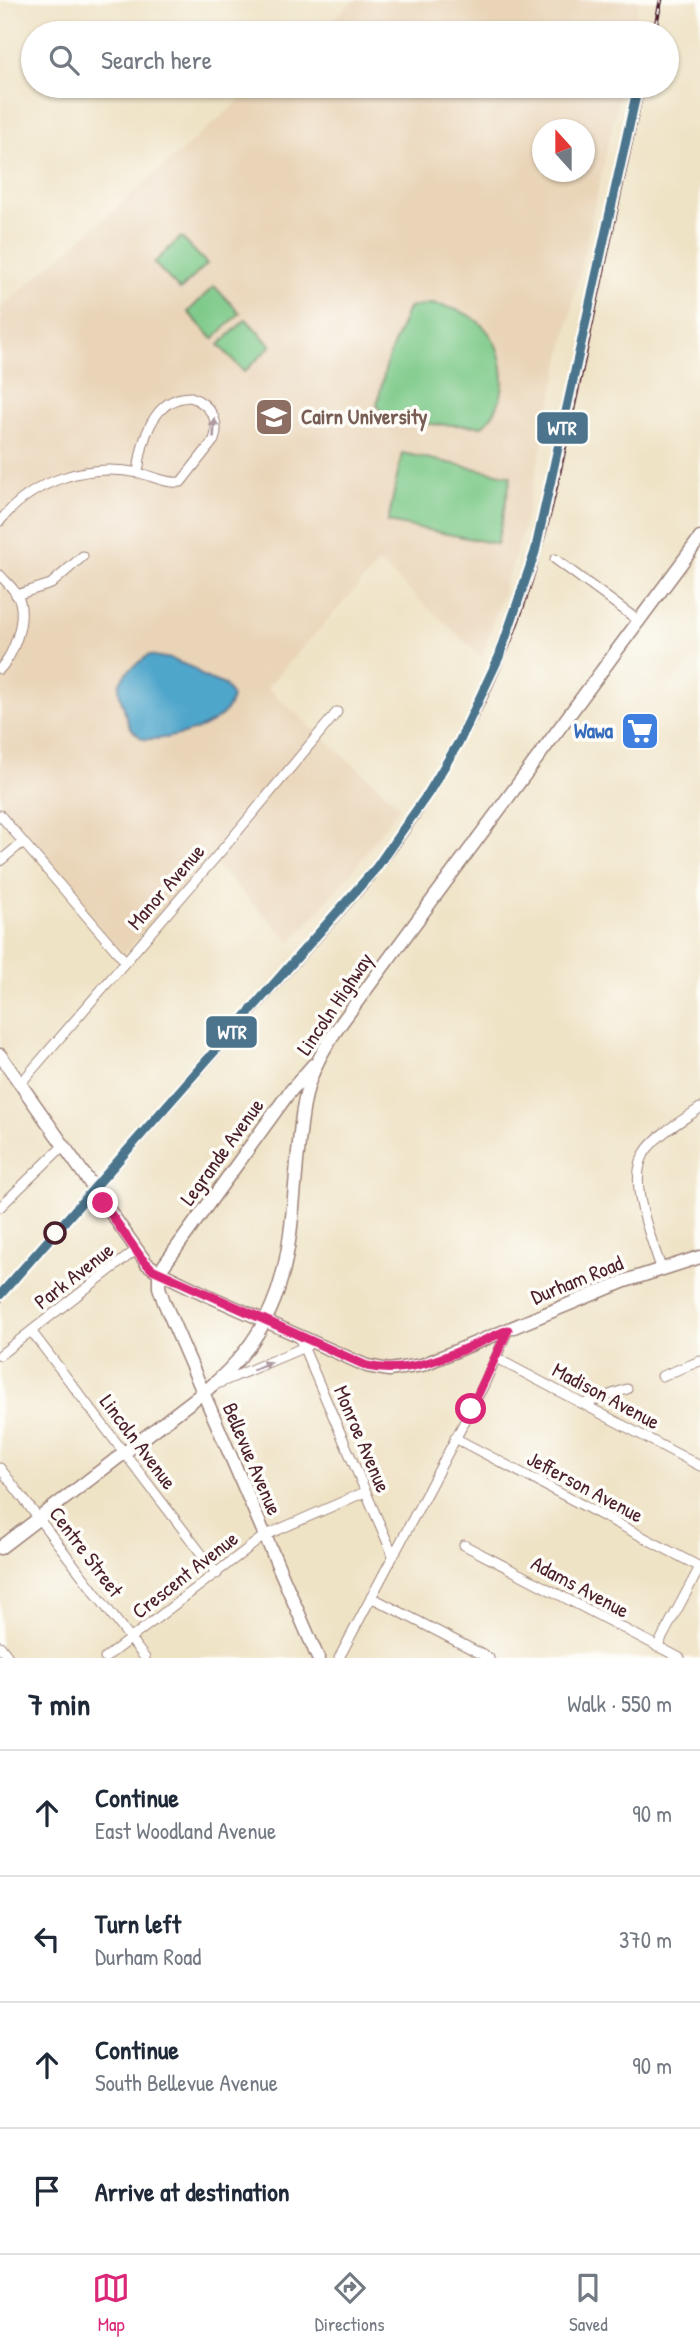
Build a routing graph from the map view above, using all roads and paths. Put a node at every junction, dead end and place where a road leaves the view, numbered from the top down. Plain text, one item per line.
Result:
1 (138, 473) junction
2 (0, 521) edge
3 (700, 538) edge
4 (83, 556) dead end
5 (555, 559) dead end
6 (0, 575) edge
7 (16, 595) junction
8 (639, 621) junction
9 (0, 669) edge
10 (337, 712) dead end
11 (0, 815) edge
12 (23, 842) junction
13 (0, 860) edge
14 (125, 961) junction
15 (0, 1055) edge
16 (320, 1057) junction
17 (20, 1084) junction
18 (699, 1112) edge
19 (63, 1146) junction
20 (0, 1207) edge
21 (136, 1250) junction
22 (700, 1257) edge
23 (661, 1268) junction
24 (159, 1272) junction
25 (265, 1321) junction
26 (508, 1330) junction
27 (31, 1331) junction
28 (306, 1343) junction
29 (0, 1355) edge
30 (496, 1358) junction
31 (700, 1361) edge
32 (662, 1376) dead end
33 (627, 1389) dead end
34 (206, 1390) junction
35 (583, 1404) junction
36 (454, 1438) junction
37 (125, 1452) junction
38 (700, 1466) edge
39 (0, 1468) edge
40 (365, 1492) junction
41 (38, 1518) junction
42 (264, 1536) junction
43 (464, 1545) dead end
44 (0, 1548) edge
45 (393, 1555) junction
46 (700, 1567) edge
47 (217, 1574) junction
48 (371, 1597) junction
49 (130, 1639) junction
50 (0, 1646) edge
51 (657, 1647) junction
52 (9, 1658) edge
53 (106, 1658) edge
54 (145, 1658) edge
55 (318, 1658) edge
56 (339, 1658) edge
57 (489, 1658) edge
58 (680, 1658) edge

1 -> 1 street
1 - 2 street
3 - 8 main road, Lincoln Highway
4 - 7 street
5 - 8 street
6 - 7 street
7 - 9 street
8 - 16 main road, Lincoln Highway
10 - 14 street, Manor Avenue
11 - 12 street
12 - 13 street
12 - 14 street
14 - 17 street, Manor Avenue
15 - 17 main road, Durham Road
16 - 24 main road, Legrande Avenue
16 - 25 main road, Lincoln Highway
17 - 19 main road, Durham Road
18 - 23 street
19 - 20 street
19 - 21 main road, Durham Road
21 - 24 main road, Durham Road
21 - 27 street, Park Avenue
22 - 23 main road, Durham Road
23 - 26 main road, Durham Road
24 - 25 main road, Durham Road
24 - 34 main road, Bellevue Avenue
25 - 28 main road, Durham Road
25 - 34 main road, Lincoln Highway
26 - 28 main road, Durham Road
26 - 30 street
27 - 29 street, Park Avenue
27 - 37 street, Lincoln Avenue
34 -> 28 street
28 - 40 street, Monroe Avenue
30 - 35 street, Madison Avenue
30 - 36 street
31 - 32 street
33 - 35 street
34 - 37 main road, Lincoln Highway
34 - 42 main road, Bellevue Avenue
35 - 38 street, Madison Avenue
36 - 45 street
36 - 46 street, Jefferson Avenue
37 - 41 main road, Lincoln Highway
37 - 47 street, Lincoln Avenue
39 - 41 street, Centre Street
40 - 42 street, Crescent Avenue
40 - 45 street, Monroe Avenue
41 - 44 main road, Lincoln Highway
41 - 49 street, Centre Street
42 - 47 street, Crescent Avenue
42 - 55 main road, Bellevue Avenue
43 - 51 street, Adams Avenue
45 - 48 street
46 - 51 street
47 - 49 street, Crescent Avenue
48 - 56 street
48 - 57 street
49 - 53 street, Crescent Avenue
49 - 54 street, Centre Street
50 - 52 street
51 - 58 street, Adams Avenue

